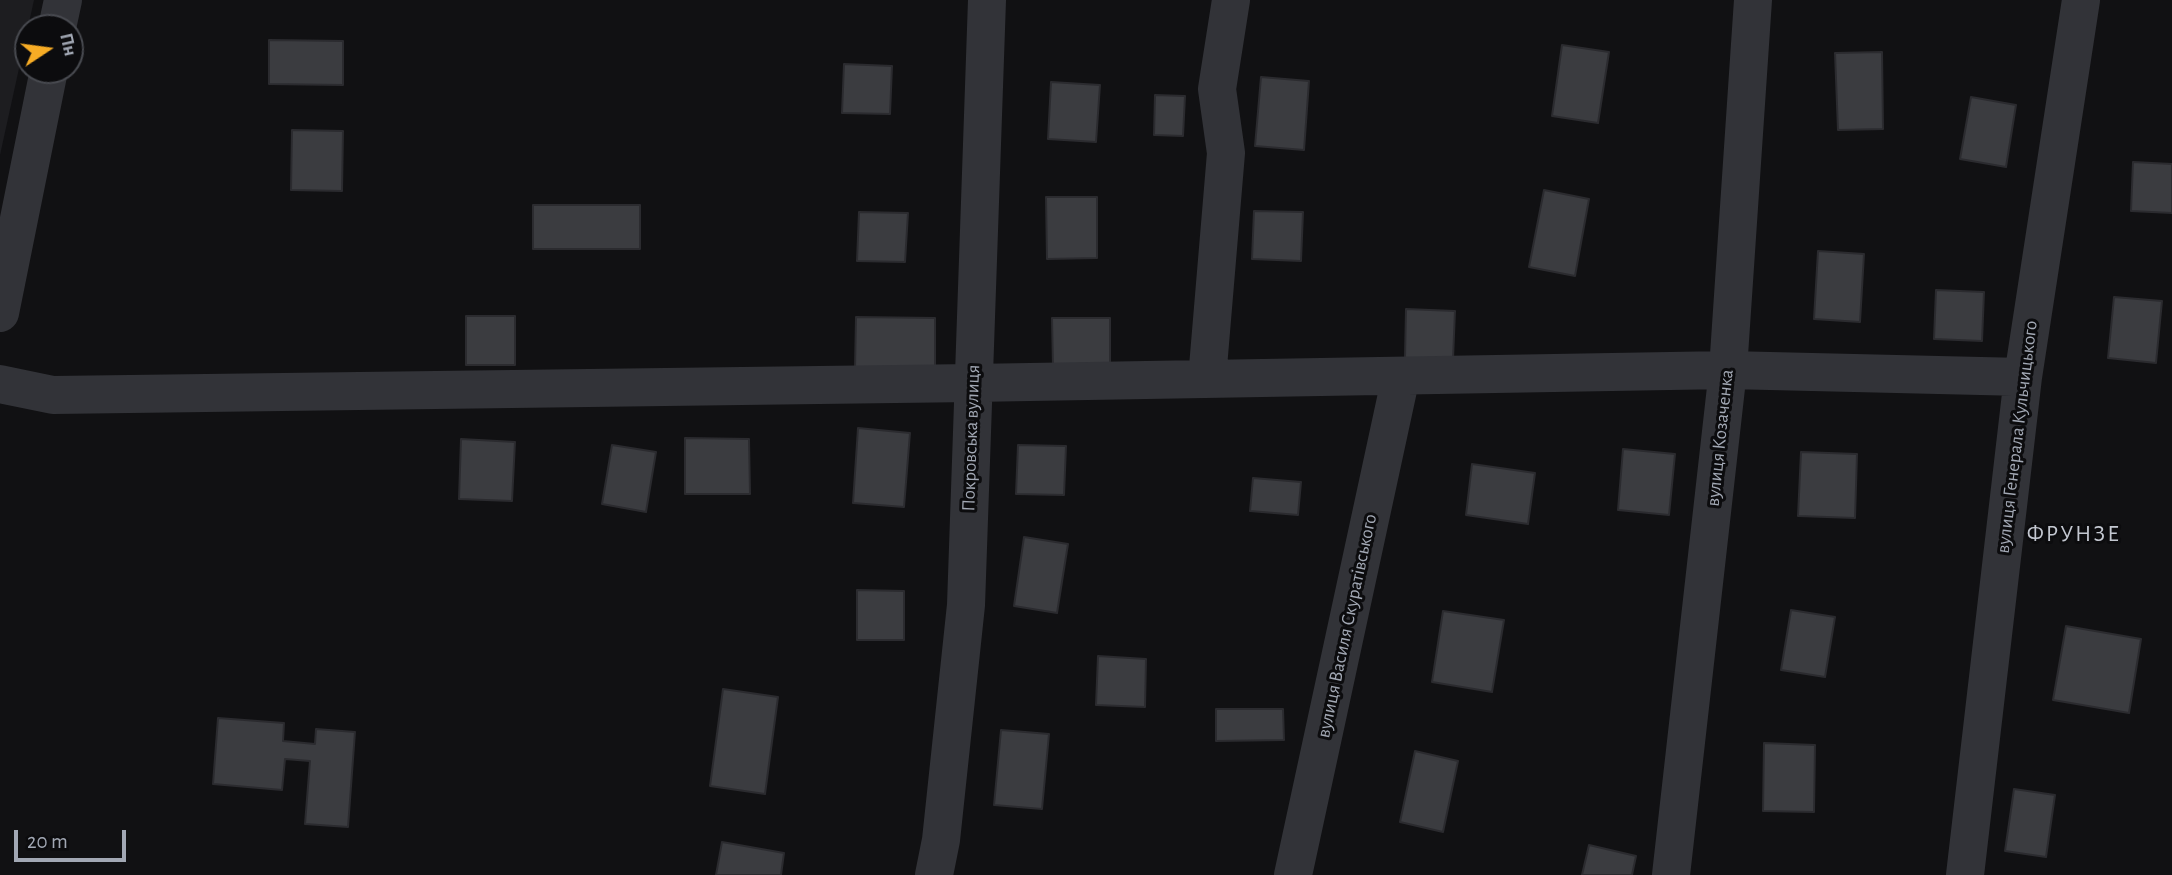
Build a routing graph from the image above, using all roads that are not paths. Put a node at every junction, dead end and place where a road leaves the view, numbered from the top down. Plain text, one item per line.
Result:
1 (987, 0) edge
2 (1231, 0) edge
3 (1753, 0) edge
4 (2081, 0) edge
5 (46, 84) edge
6 (0, 313) edge
7 (1728, 370) junction
8 (1401, 376) junction
9 (2023, 377) junction
10 (1207, 379) junction
11 (972, 383) junction
12 (0, 384) edge
13 (933, 875) edge
14 (1293, 875) edge
15 (1671, 875) edge
16 (1965, 875) edge

1 - 11 street, Покровська вулиця
2 - 10 street
3 - 7 street, вулиця Козаченка
4 - 9 street, вулиця Генерала Кульчицького
5 - 6 street
7 - 8 street
7 - 9 street
7 - 15 street, вулиця Козаченка
8 - 10 street
8 - 14 street, вулиця Василя Скуратівського
9 - 16 street, вулиця Генерала Кульчицького
10 - 11 street
11 - 12 street
11 - 13 street, Покровська вулиця

